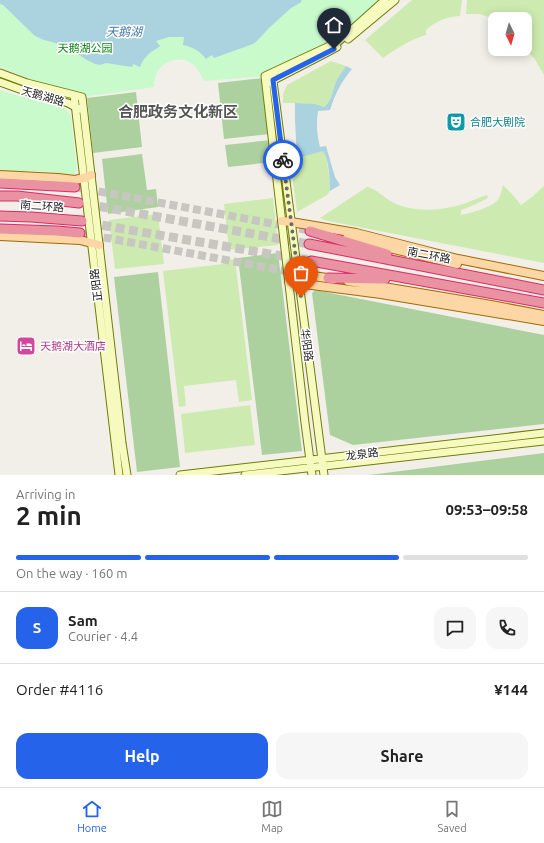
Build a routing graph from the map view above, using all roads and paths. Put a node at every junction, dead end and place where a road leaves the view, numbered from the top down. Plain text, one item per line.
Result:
1 (385, 0) edge
2 (395, 0) edge
3 (0, 73) edge
4 (270, 76) junction
5 (0, 82) edge
6 (78, 96) junction
7 (76, 107) junction
8 (84, 113) junction
9 (0, 175) edge
10 (87, 177) junction
11 (0, 183) edge
12 (0, 196) edge
13 (16, 196) junction
14 (79, 203) tunnel mouth
15 (0, 216) edge
16 (82, 221) tunnel mouth
17 (282, 221) junction
18 (291, 222) junction
19 (0, 223) edge
20 (0, 229) edge
21 (308, 230) joint
22 (57, 231) junction
23 (80, 233) tunnel mouth
24 (0, 236) edge
25 (95, 244) junction
26 (309, 244) tunnel mouth
27 (311, 261) tunnel mouth
28 (436, 269) junction
29 (313, 276) tunnel mouth
30 (544, 276) edge
31 (328, 278) junction
32 (413, 280) junction
33 (544, 280) edge
34 (289, 282) junction
35 (299, 283) junction
36 (544, 290) edge
37 (544, 304) edge
38 (544, 315) edge
39 (544, 321) edge
40 (544, 433) edge
41 (544, 441) edge
42 (310, 460) junction
43 (322, 462) junction
44 (312, 471) edge
45 (119, 475) edge
46 (127, 475) edge
47 (180, 475) edge
48 (245, 475) edge
49 (324, 475) edge

1 - 4 street
2 - 4 street
3 - 6 street, 天鹅湖路
4 - 17 street, 华阳路
4 - 18 street, 华阳路
5 - 7 street, 天鹅湖路
6 - 7 street, 正阳路
6 - 8 street, 正阳路
7 - 8 street, 天鹅湖路
7 - 10 street, 正阳路
8 - 10 street, 正阳路
9 - 10 main road
10 - 25 street, 正阳路
11 - 13 highway
12 - 13 highway, 南二环路
13 - 14 highway, 南二环路
15 - 16 highway, 南二环路
17 - 18 main road
17 - 34 street, 华阳路
18 - 30 main road
18 - 35 street, 华阳路
19 - 22 highway
20 - 22 highway
21 - 28 highway
21 - 33 main road
22 - 23 highway
24 - 25 main road
25 - 45 street, 正阳路
25 - 46 street, 正阳路
26 - 28 highway, 南二环路
27 - 32 highway
28 - 36 highway, 南二环路
29 - 31 main road
31 - 32 highway
31 - 38 main road
32 - 37 highway
34 - 35 main road
34 - 42 street, 华阳路
35 - 39 main road
35 - 43 street, 华阳路
40 - 43 street, 龙泉路
41 - 43 street, 龙泉路
42 - 43 street, 龙泉路
42 - 44 street, 华阳路
42 - 47 street, 龙泉路
43 - 44 street, 龙泉路
43 - 49 street, 华阳路
44 - 48 street, 龙泉路

